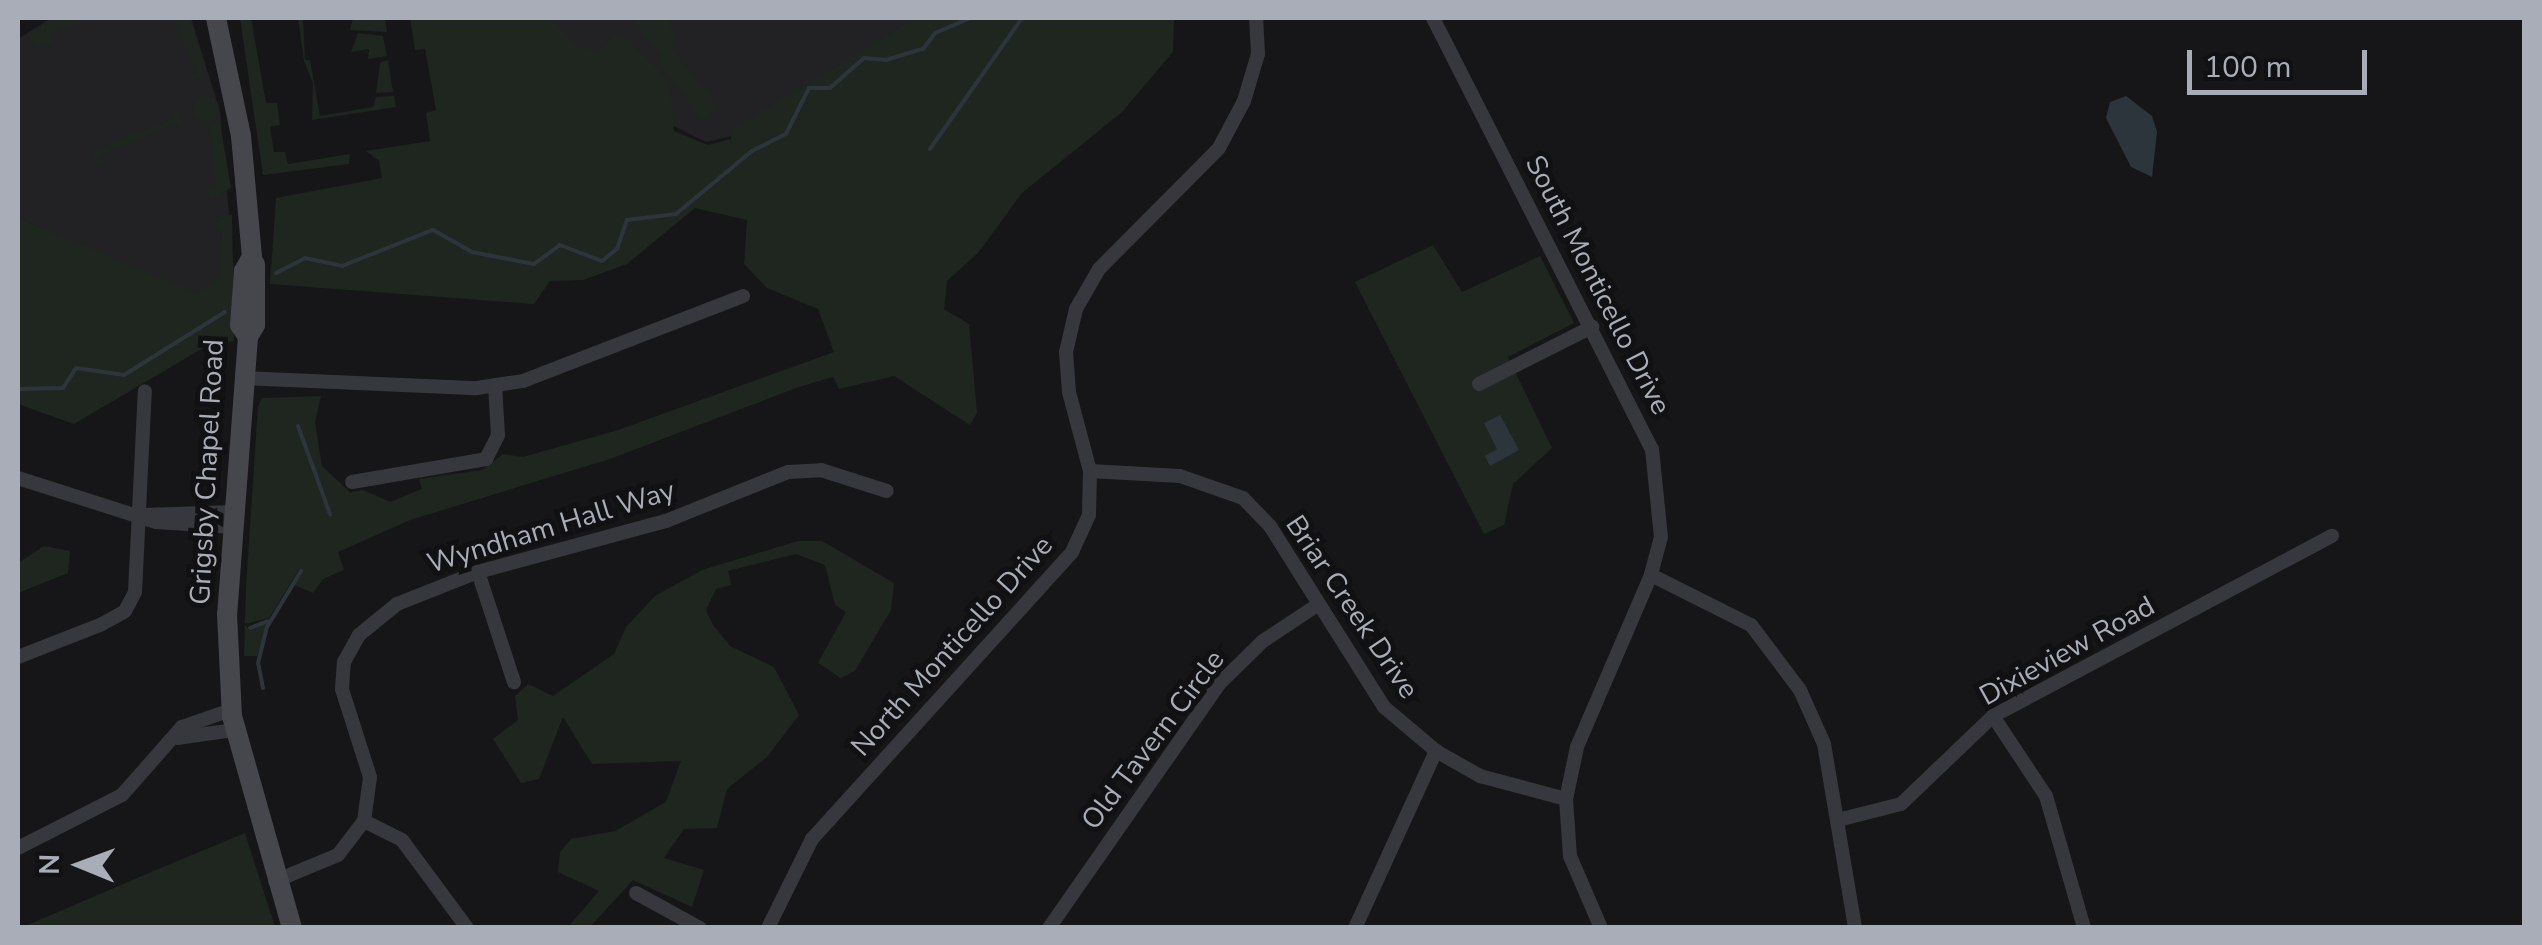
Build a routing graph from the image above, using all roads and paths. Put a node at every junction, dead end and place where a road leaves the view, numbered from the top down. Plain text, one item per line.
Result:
1 (216, 18) edge
2 (1256, 18) edge
3 (1433, 18) edge
4 (743, 296) dead end
5 (1592, 327) junction
6 (244, 378) junction
7 (1479, 384) dead end
8 (495, 385) junction
9 (145, 391) dead end
10 (1090, 471) junction
11 (18, 478) edge
12 (352, 482) dead end
13 (887, 490) dead end
14 (144, 515) junction
15 (233, 520) junction
16 (2332, 536) dead end
17 (478, 572) junction
18 (1651, 575) junction
19 (1319, 604) junction
20 (18, 657) edge
21 (514, 682) dead end
22 (1993, 716) junction
23 (233, 720) junction
24 (1436, 751) junction
25 (1566, 799) junction
26 (1838, 820) junction
27 (364, 821) junction
28 (18, 848) edge
29 (275, 881) junction
30 (636, 893) dead end
31 (292, 928) edge
32 (467, 928) edge
33 (700, 928) edge
34 (768, 928) edge
35 (1048, 928) edge
36 (1356, 928) edge
37 (1601, 928) edge
38 (1855, 928) edge
39 (2084, 928) edge

1 - 6 street, Grigsby Chapel Road
2 - 10 street, North Monticello Drive
3 - 5 street, South Monticello Drive
4 - 8 street
5 - 7 street
5 - 18 street, South Monticello Drive
6 - 8 street
6 - 15 street, Grigsby Chapel Road
8 - 12 street
9 - 14 street
10 - 19 street, Briar Creek Drive
10 - 34 street, North Monticello Drive
11 - 14 street
13 - 17 street, Wyndham Hall Way
14 - 15 street
14 - 20 street
15 - 23 street, Grigsby Chapel Road
16 - 22 street, Dixieview Road
17 - 21 street
17 - 27 street, Wyndham Hall Way
18 - 25 street, South Monticello Drive
18 - 26 street
19 - 24 street, Briar Creek Drive
19 - 35 street, Old Tavern Circle
22 - 26 street, Dixieview Road
22 - 39 street
23 - 28 street
23 - 29 street, Grigsby Chapel Road
24 - 25 street, Briar Creek Drive
24 - 36 street
25 - 37 street, South Monticello Drive
26 - 38 street
27 - 29 street
27 - 32 street
29 - 31 street, Grigsby Chapel Road
30 - 33 street

